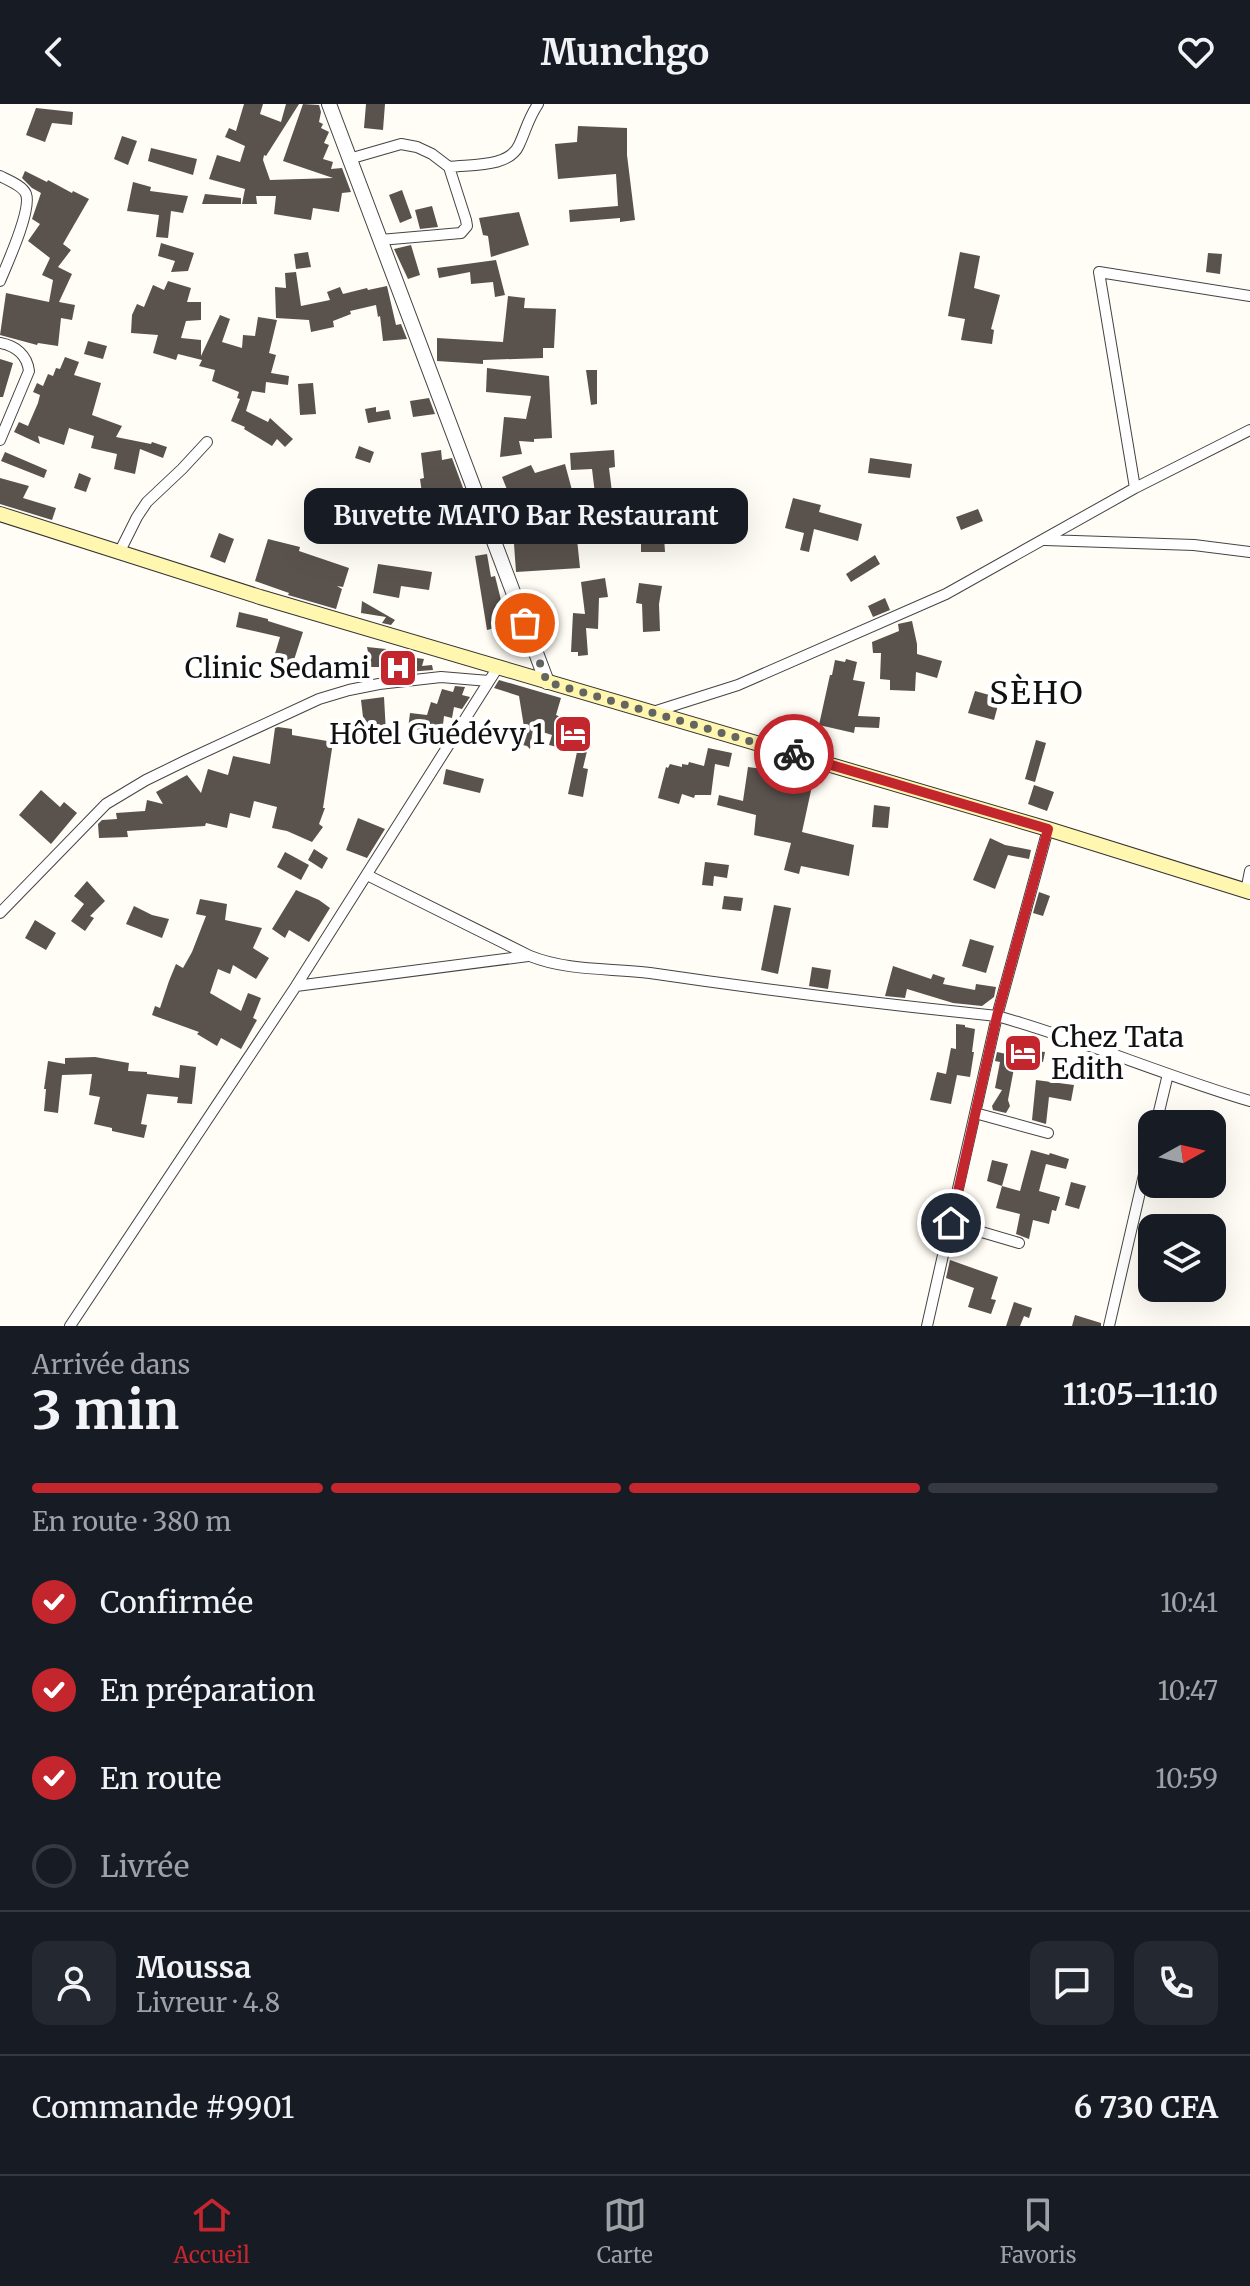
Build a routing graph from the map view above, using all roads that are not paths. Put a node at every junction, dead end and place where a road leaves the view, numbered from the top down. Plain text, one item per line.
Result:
1 (329, 104) edge
2 (538, 104) edge
3 (349, 159) junction
4 (449, 167) junction
5 (0, 176) edge
6 (380, 240) junction
7 (0, 281) edge
8 (1250, 296) edge
9 (0, 343) edge
10 (1250, 430) edge
11 (0, 440) edge
12 (207, 442) dead end
13 (1135, 488) junction
14 (0, 514) edge
15 (1044, 540) junction
16 (120, 551) junction
17 (1250, 552) edge
18 (498, 667) junction
19 (489, 681) junction
20 (547, 682) junction
21 (653, 712) junction
22 (1048, 829) junction
23 (1250, 871) edge
24 (367, 875) junction
25 (1248, 891) edge
26 (0, 913) edge
27 (530, 956) junction
28 (296, 986) junction
29 (997, 1016) junction
30 (1168, 1074) junction
31 (1250, 1101) edge
32 (1159, 1110) edge
33 (975, 1113) junction
34 (1048, 1133) dead end
35 (1139, 1198) edge
36 (951, 1223) junction
37 (1019, 1243) dead end
38 (70, 1326) edge
39 (927, 1326) edge
40 (1109, 1326) edge

1 - 3 street
2 - 4 street
3 - 4 street
3 - 6 street
4 - 6 street
5 - 7 street
6 - 20 street
8 - 13 street
9 - 11 street
10 - 13 street
12 - 16 street
13 - 15 street
14 - 16 main road
15 - 17 street
15 - 21 street
16 - 18 main road
18 - 19 street
18 - 20 main road
19 - 24 street
19 - 26 street
20 - 21 main road
21 - 22 main road
22 - 25 main road
22 - 29 street
23 - 25 street
24 - 27 street
24 - 28 street
27 - 28 street
27 - 29 street
28 - 38 street
29 - 30 street
29 - 33 street
30 - 31 street
30 - 32 street
33 - 34 street
33 - 36 street
35 - 40 street
36 - 37 street
36 - 39 street

